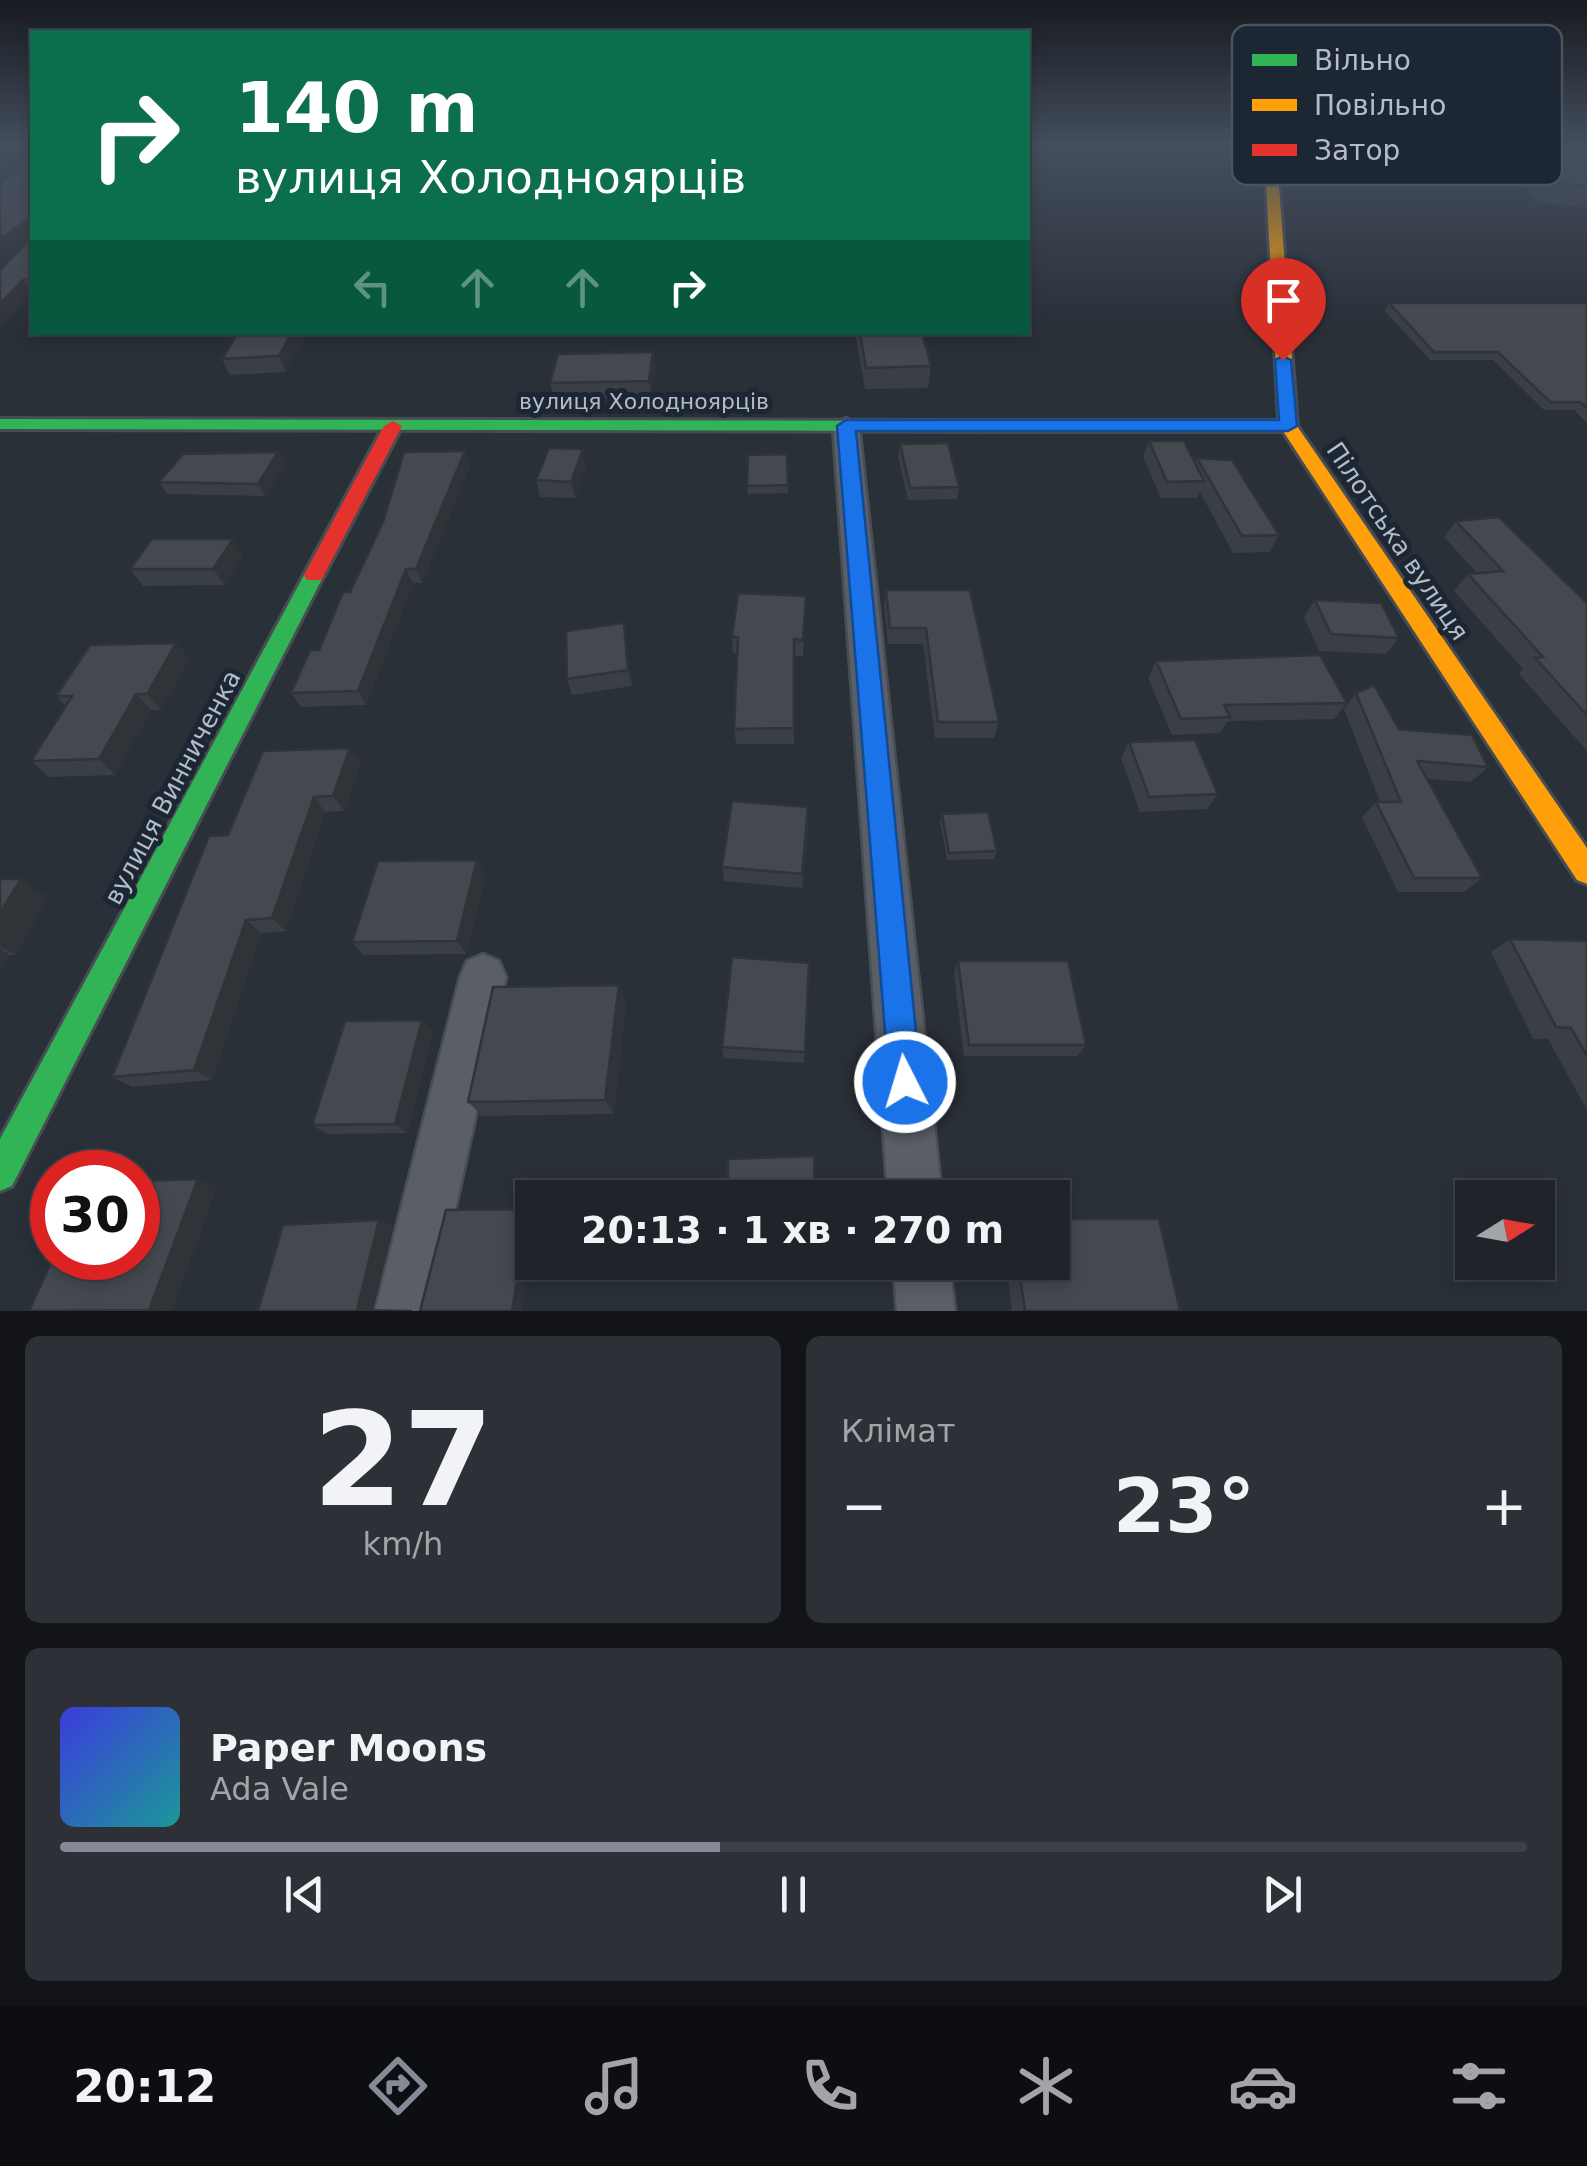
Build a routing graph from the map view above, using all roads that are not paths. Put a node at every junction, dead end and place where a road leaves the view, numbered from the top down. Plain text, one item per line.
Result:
1 (1274, 207) edge
2 (0, 424) edge
3 (393, 426) junction
4 (846, 426) junction
5 (1288, 426) junction
6 (1587, 870) edge
7 (483, 977) dead end
8 (0, 1174) edge
9 (914, 1180) edge
10 (923, 1280) edge
11 (404, 1311) edge
12 (926, 1311) edge

1 - 5 street
2 - 3 street, вулиця Холодноярців
3 - 4 street, вулиця Холодноярців
3 - 8 street, вулиця Винниченка
4 - 5 street, вулиця Холодноярців
4 - 9 street
5 - 6 street, Пілотська вулиця
7 - 11 street
10 - 12 street

